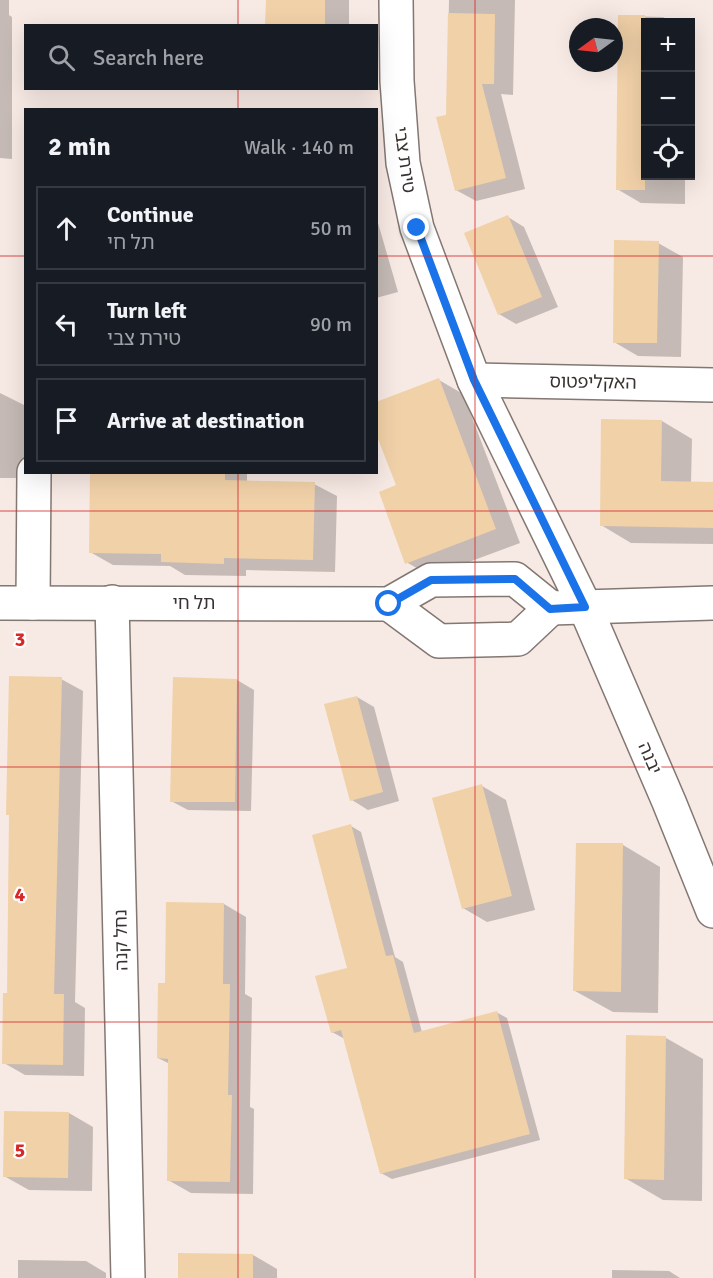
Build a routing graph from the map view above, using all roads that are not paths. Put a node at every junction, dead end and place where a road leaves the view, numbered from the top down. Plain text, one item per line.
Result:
1 (396, 0) edge
2 (474, 380) junction
3 (713, 385) edge
4 (34, 474) edge
5 (112, 602) junction
6 (0, 603) edge
7 (33, 603) junction
8 (713, 603) edge
9 (389, 604) junction
10 (585, 607) junction
11 (550, 609) junction
12 (713, 911) edge
13 (128, 1278) edge

1 - 2 street, טירת צבי
2 - 3 street, האקליפטוס
2 - 10 street, טירת צבי
4 - 7 street
5 - 7 street, תל חי
5 - 9 street, תל חי
5 - 13 street, נחל קנה
6 - 7 street, תל חי
8 - 10 street
9 - 11 street
9 - 11 street
10 - 11 street
10 - 12 street, יבנה

